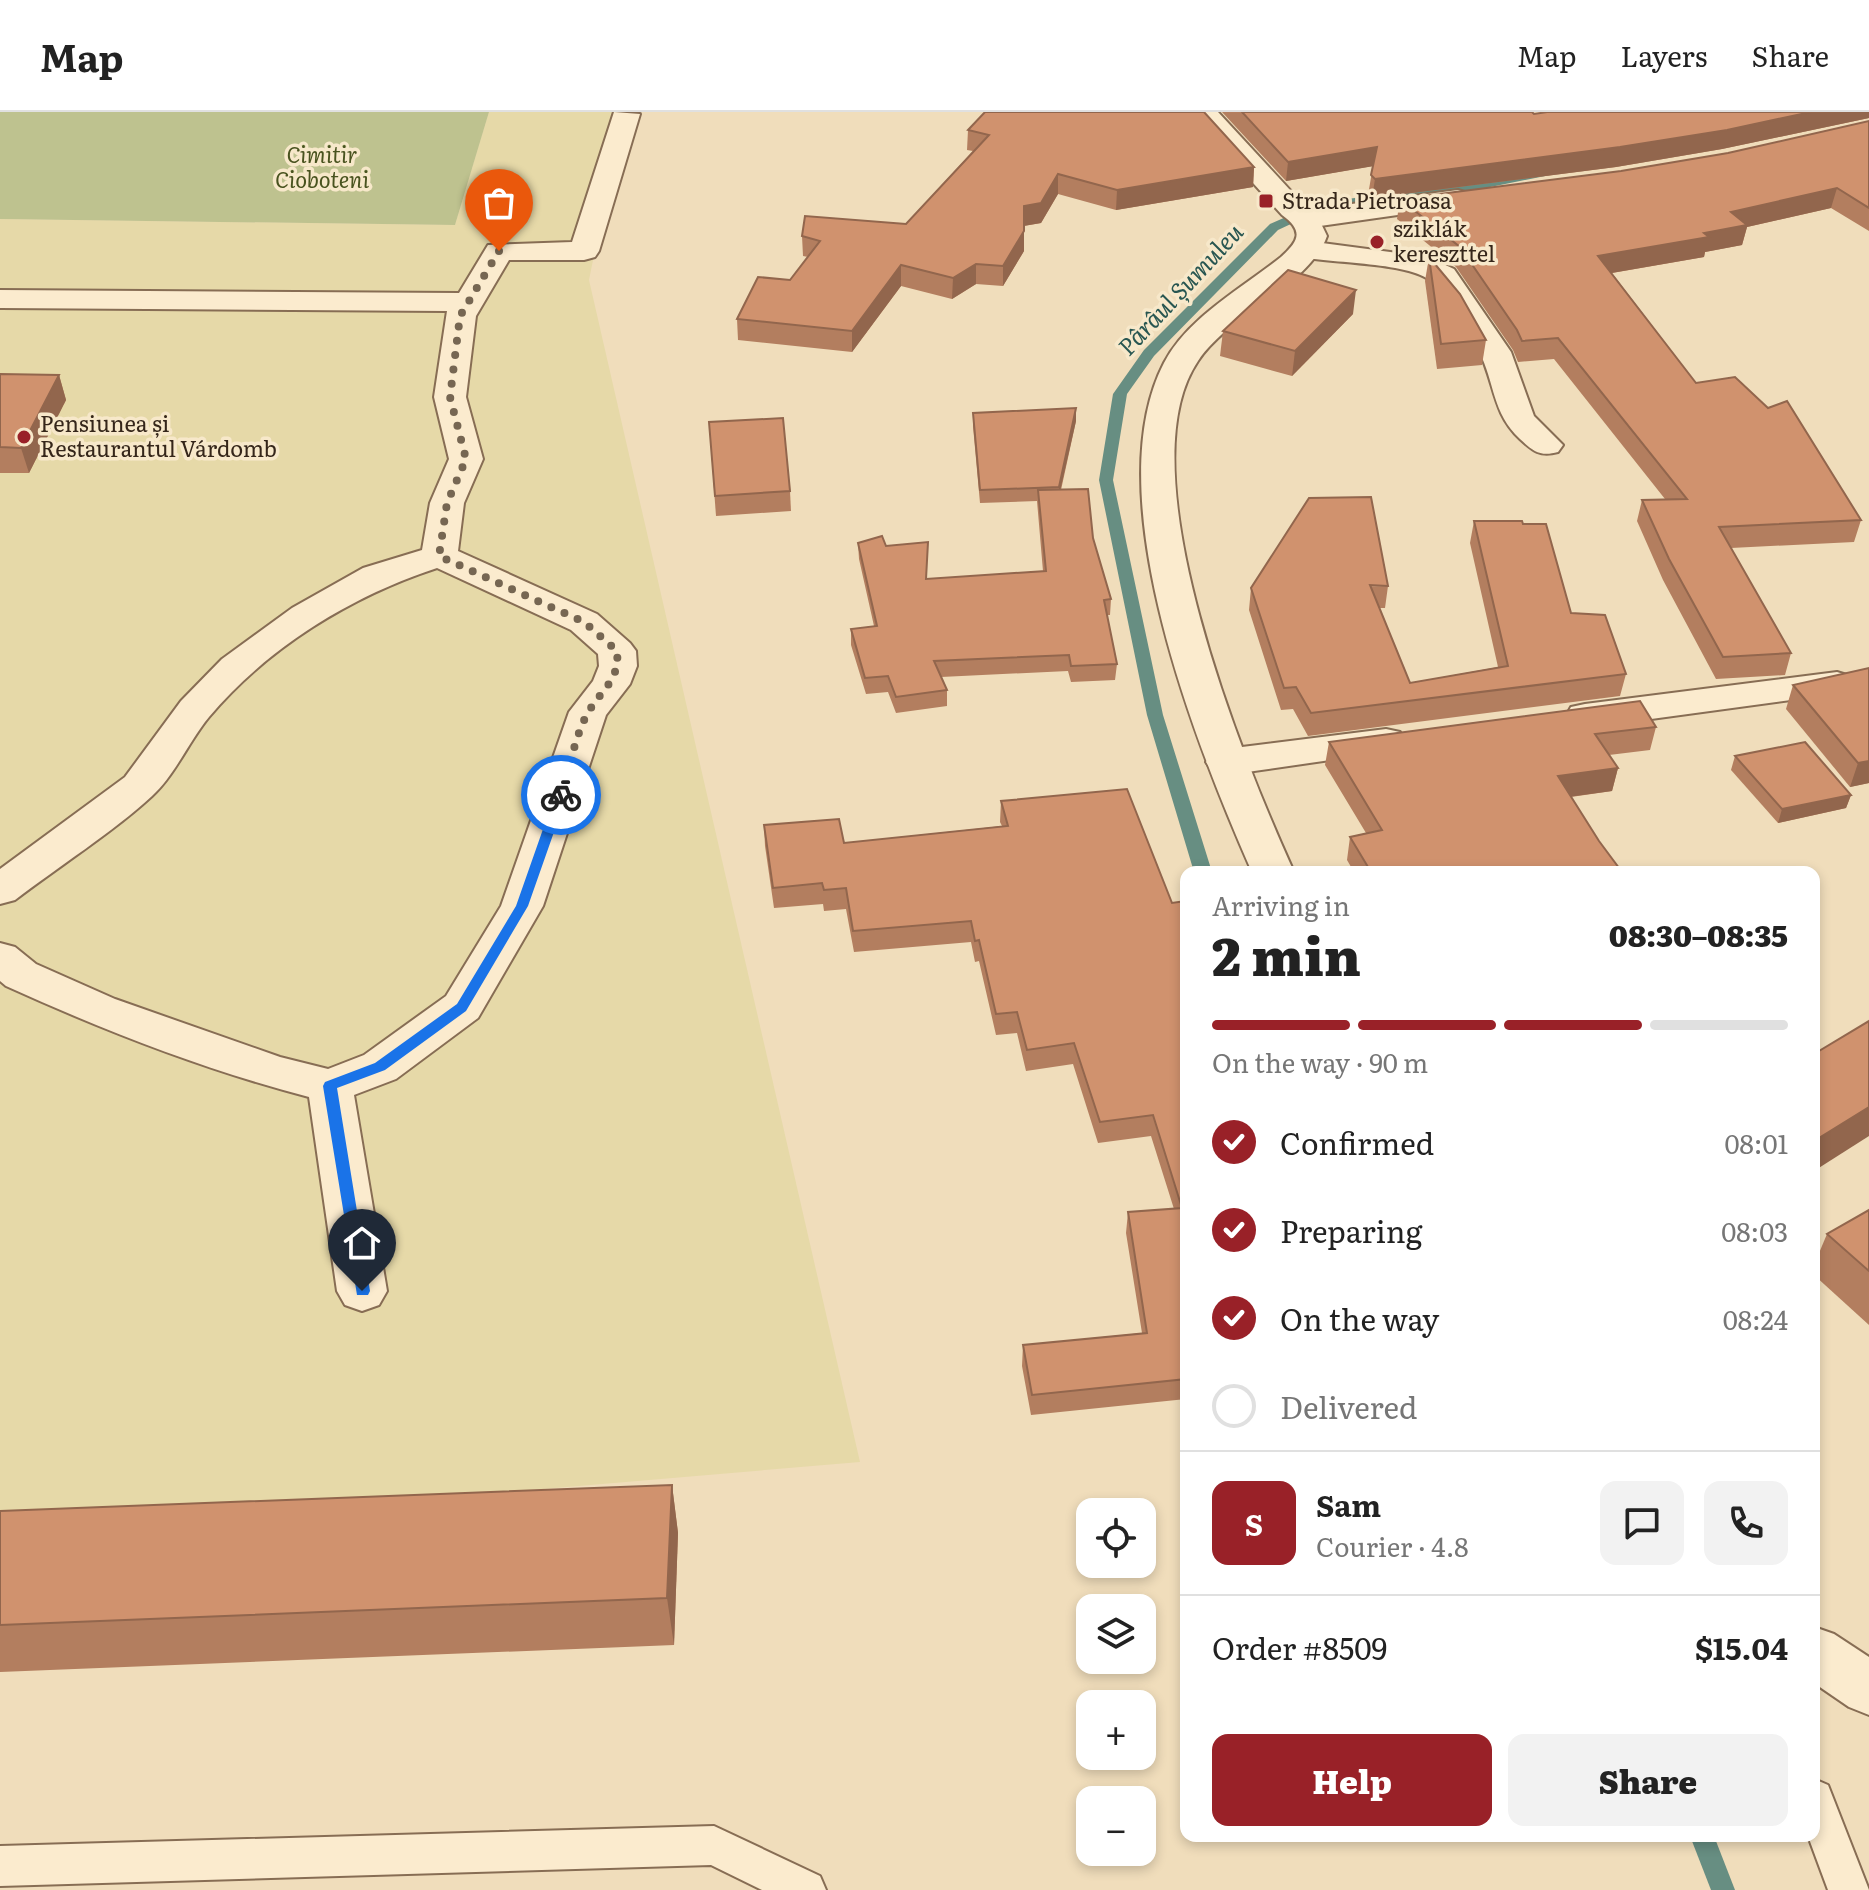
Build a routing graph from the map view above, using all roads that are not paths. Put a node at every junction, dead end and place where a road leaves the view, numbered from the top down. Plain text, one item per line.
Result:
1 (1203, 112) edge
2 (626, 114) edge
3 (1492, 195) edge
4 (1302, 226) junction
5 (0, 299) edge
6 (468, 302) junction
7 (1546, 445) dead end
8 (439, 556) junction
9 (1837, 684) edge
10 (1555, 720) edge
11 (1414, 738) edge
12 (1226, 762) junction
13 (1270, 866) edge
14 (0, 890) edge
15 (0, 958) edge
16 (330, 1086) junction
17 (362, 1291) dead end
18 (1820, 1656) edge
19 (1869, 1689) edge
20 (1820, 1814) edge
21 (0, 1866) edge
22 (805, 1890) edge
23 (1849, 1890) edge

1 - 4 street
2 - 6 street
3 - 4 street
4 - 7 street
4 - 12 street
5 - 6 street
6 - 8 street
8 - 14 street
8 - 16 street
9 - 10 street
11 - 12 street
12 - 13 street
15 - 16 street
16 - 17 street
18 - 19 street
20 - 23 lane
21 - 22 lane

